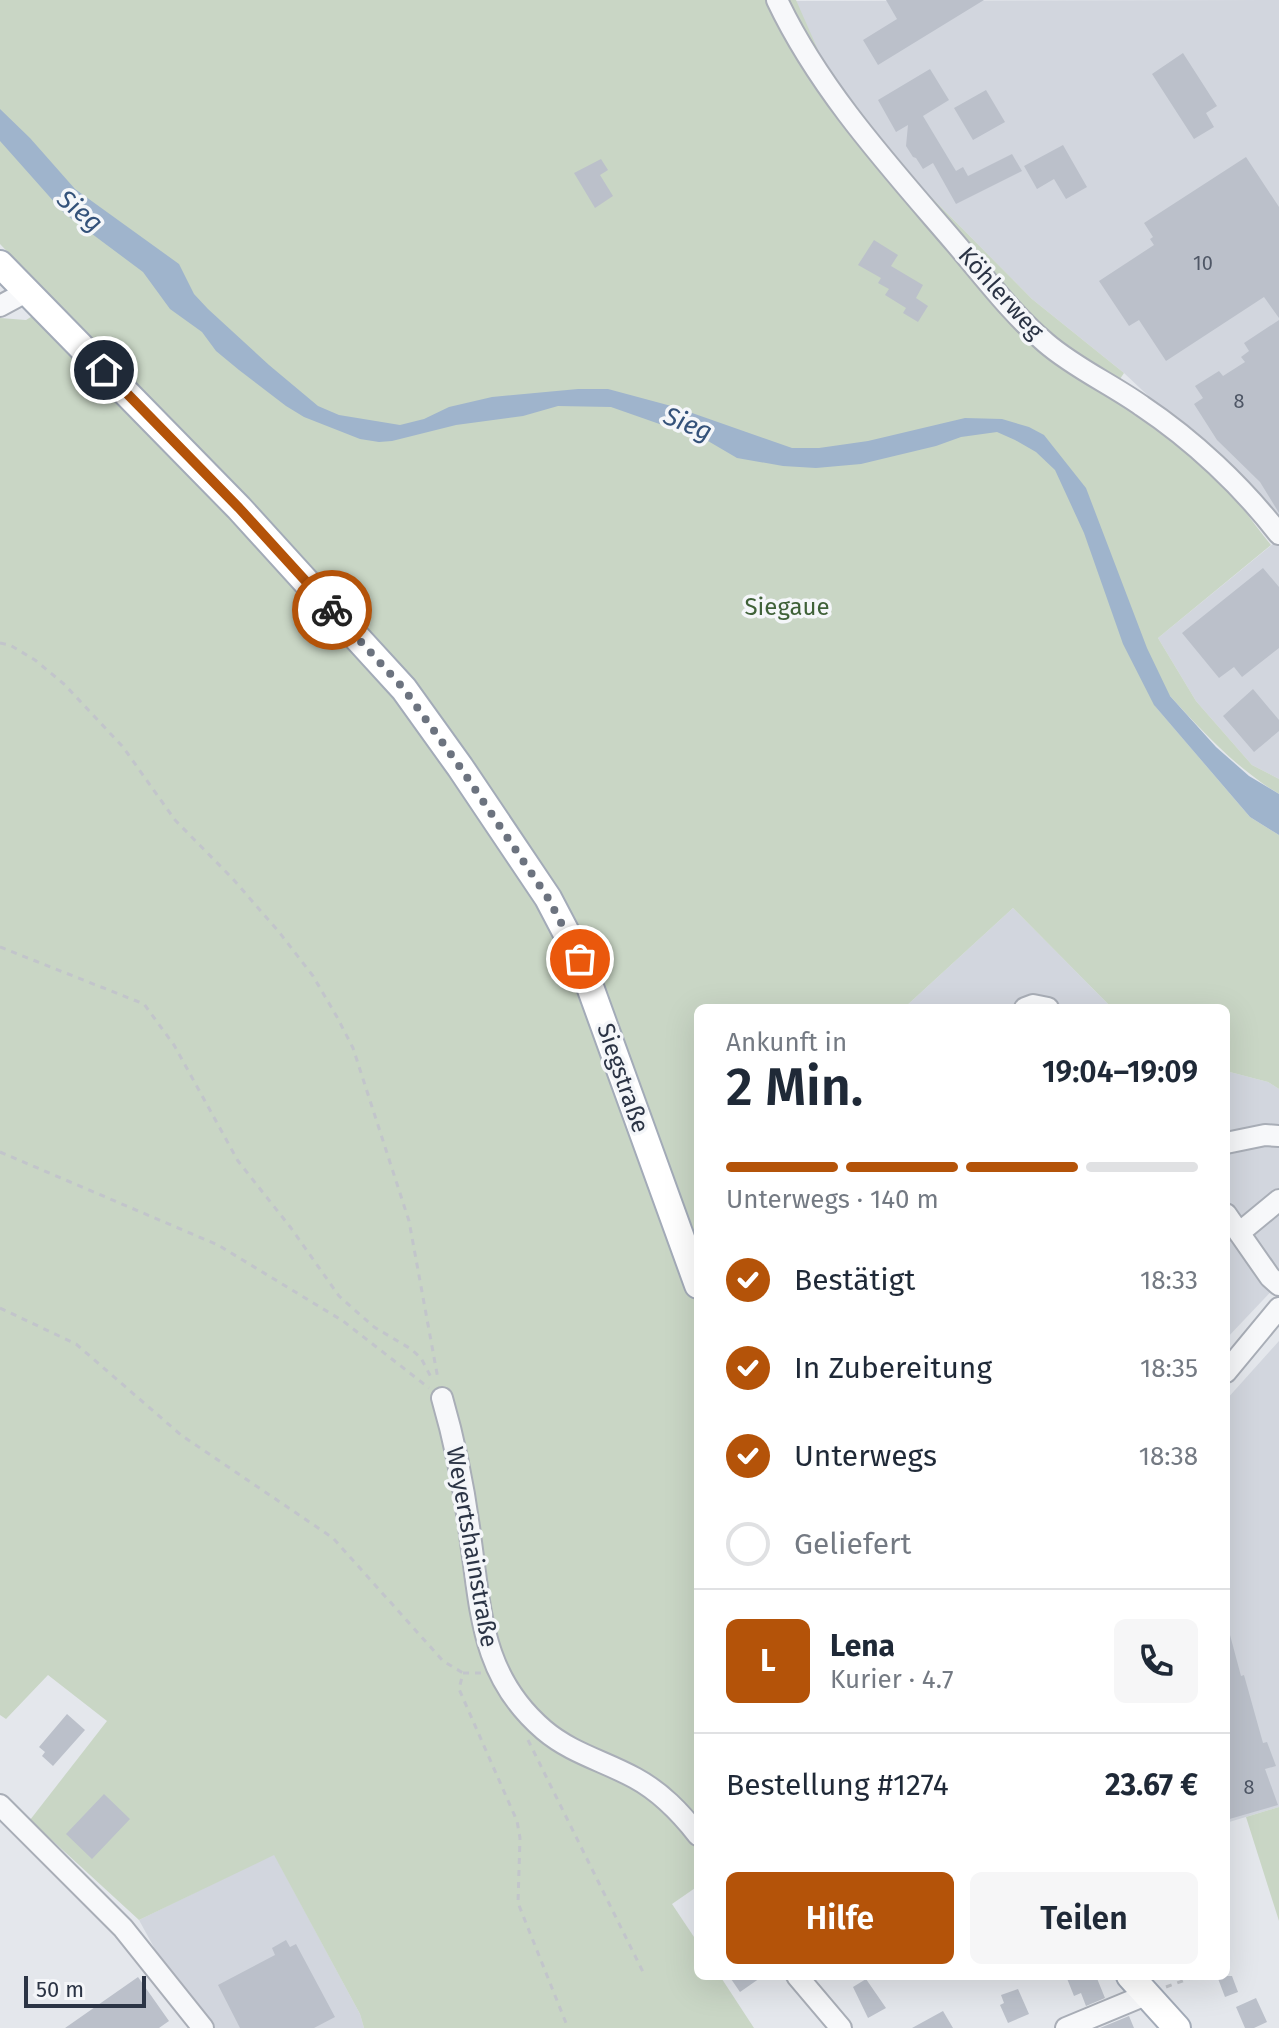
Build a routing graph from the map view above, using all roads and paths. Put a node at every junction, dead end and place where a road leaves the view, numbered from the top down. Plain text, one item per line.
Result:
1 (777, 0) edge
2 (0, 264) edge
3 (26, 292) junction
4 (0, 306) edge
5 (1279, 534) edge
6 (0, 643) edge
7 (0, 947) edge
8 (1279, 1136) edge
9 (1230, 1142) edge
10 (0, 1152) edge
11 (1279, 1200) edge
12 (1230, 1220) edge
13 (1239, 1233) junction
14 (694, 1274) edge
15 (1279, 1285) edge
16 (0, 1308) edge
17 (1279, 1308) edge
18 (1230, 1367) edge
19 (442, 1398) junction
20 (496, 1667) junction
21 (463, 1673) junction
22 (519, 1705) junction
23 (0, 1805) edge
24 (694, 1830) edge
25 (645, 1976) dead end
26 (800, 1980) edge
27 (1171, 1980) edge
28 (1139, 1985) edge
29 (1070, 2027) edge
30 (203, 2028) edge
31 (568, 2028) edge
32 (841, 2028) edge
33 (1177, 2028) edge

1 - 5 street, Köhlerweg
2 - 3 main road, Siegstraße
3 - 4 street
3 - 14 main road, Siegstraße
6 - 19 path
7 - 19 path
8 - 9 street
10 - 19 path
11 - 13 street
12 - 13 street
13 - 15 street
16 - 21 path
17 - 18 street
19 - 20 street, Weyertshainstraße
20 - 21 path
20 - 22 street, Weyertshainstraße
21 - 31 path
22 - 24 street, Weyertshainstraße
22 - 25 path
23 - 30 street
26 - 32 street
27 - 28 path
28 - 29 street
28 - 33 main road

